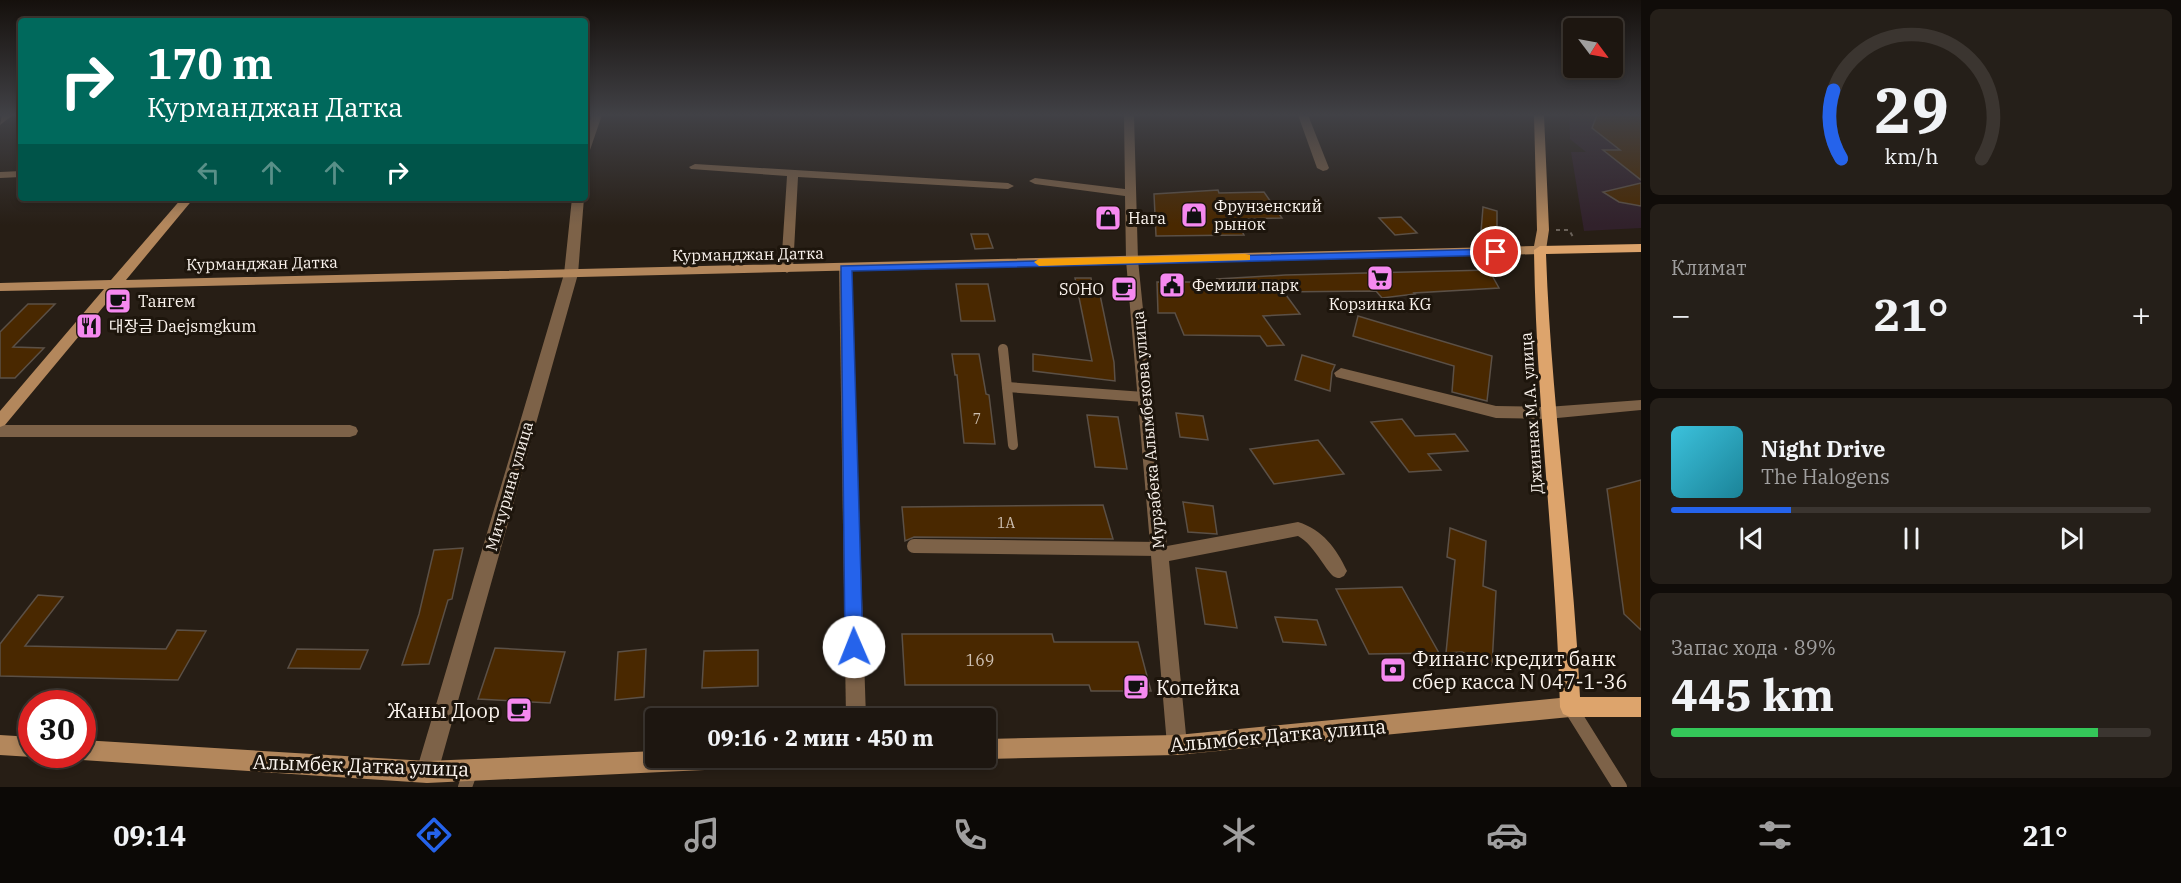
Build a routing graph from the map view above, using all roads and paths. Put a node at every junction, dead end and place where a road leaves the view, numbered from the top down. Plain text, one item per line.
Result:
1 (1129, 152) edge
2 (1317, 152) edge
3 (1540, 152) edge
4 (695, 167) dead end
5 (1323, 168) dead end
6 (793, 173) junction
7 (18, 174) edge
8 (0, 175) edge
9 (1035, 181) dead end
10 (1008, 186) dead end
11 (1130, 193) junction
12 (186, 201) edge
13 (578, 201) edge
14 (1641, 248) edge
15 (1540, 250) junction
16 (1132, 260) junction
17 (846, 268) junction
18 (786, 269) junction
19 (571, 274) junction
20 (117, 284) junction
21 (0, 287) edge
22 (1004, 350) dead end
23 (1341, 373) dead end
24 (1007, 387) junction
25 (1144, 397) junction
26 (1641, 405) edge
27 (1547, 413) junction
28 (0, 421) edge
29 (0, 431) edge
30 (350, 431) dead end
31 (1012, 445) dead end
32 (914, 546) dead end
33 (1159, 552) junction
34 (1338, 571) dead end
35 (1641, 707) edge
36 (856, 708) edge
37 (1570, 708) junction
38 (0, 745) edge
39 (1177, 745) junction
40 (18, 746) edge
41 (996, 750) edge
42 (96, 751) edge
43 (645, 766) edge
44 (427, 772) junction
45 (468, 779) edge
46 (1620, 787) edge

1 - 11 street, Мурзабека Алымбекова улица
2 - 5 street
3 - 15 main road, Джиннах М.А. улица
4 - 6 street
6 - 10 street
6 - 18 street
7 - 8 street
9 - 11 street
11 - 16 street, Мурзабека Алымбекова улица
12 - 20 main road
13 - 19 street, Мичурина улица
14 - 15 main road, Курманджан Датка
15 - 16 main road, Курманджан Датка
15 - 27 main road, Джиннах М.А. улица
16 - 17 main road, Курманджан Датка
16 - 25 street, Мурзабека Алымбекова улица
17 - 18 main road, Курманджан Датка
17 - 36 street
18 - 19 main road, Курманджан Датка
19 - 20 main road, Курманджан Датка
19 - 44 street, Мичурина улица
20 - 21 main road, Курманджан Датка
20 - 28 main road
22 - 24 lane
23 - 27 street
24 - 25 lane
24 - 31 lane
25 - 33 street, Мурзабека Алымбекова улица
26 - 27 street
27 - 37 main road, Джиннах М.А. улица
29 - 30 street
32 - 33 lane
33 - 34 street
33 - 39 street, Мурзабека Алымбекова улица
35 - 37 main road
37 - 39 main road, Алымбек Датка улица
37 - 46 lane
38 - 40 main road
39 - 41 main road, Алымбек Датка улица
42 - 44 main road, Алымбек Датка улица
43 - 45 main road, Алымбек Датка улица
44 - 45 main road, Алымбек Датка улица

